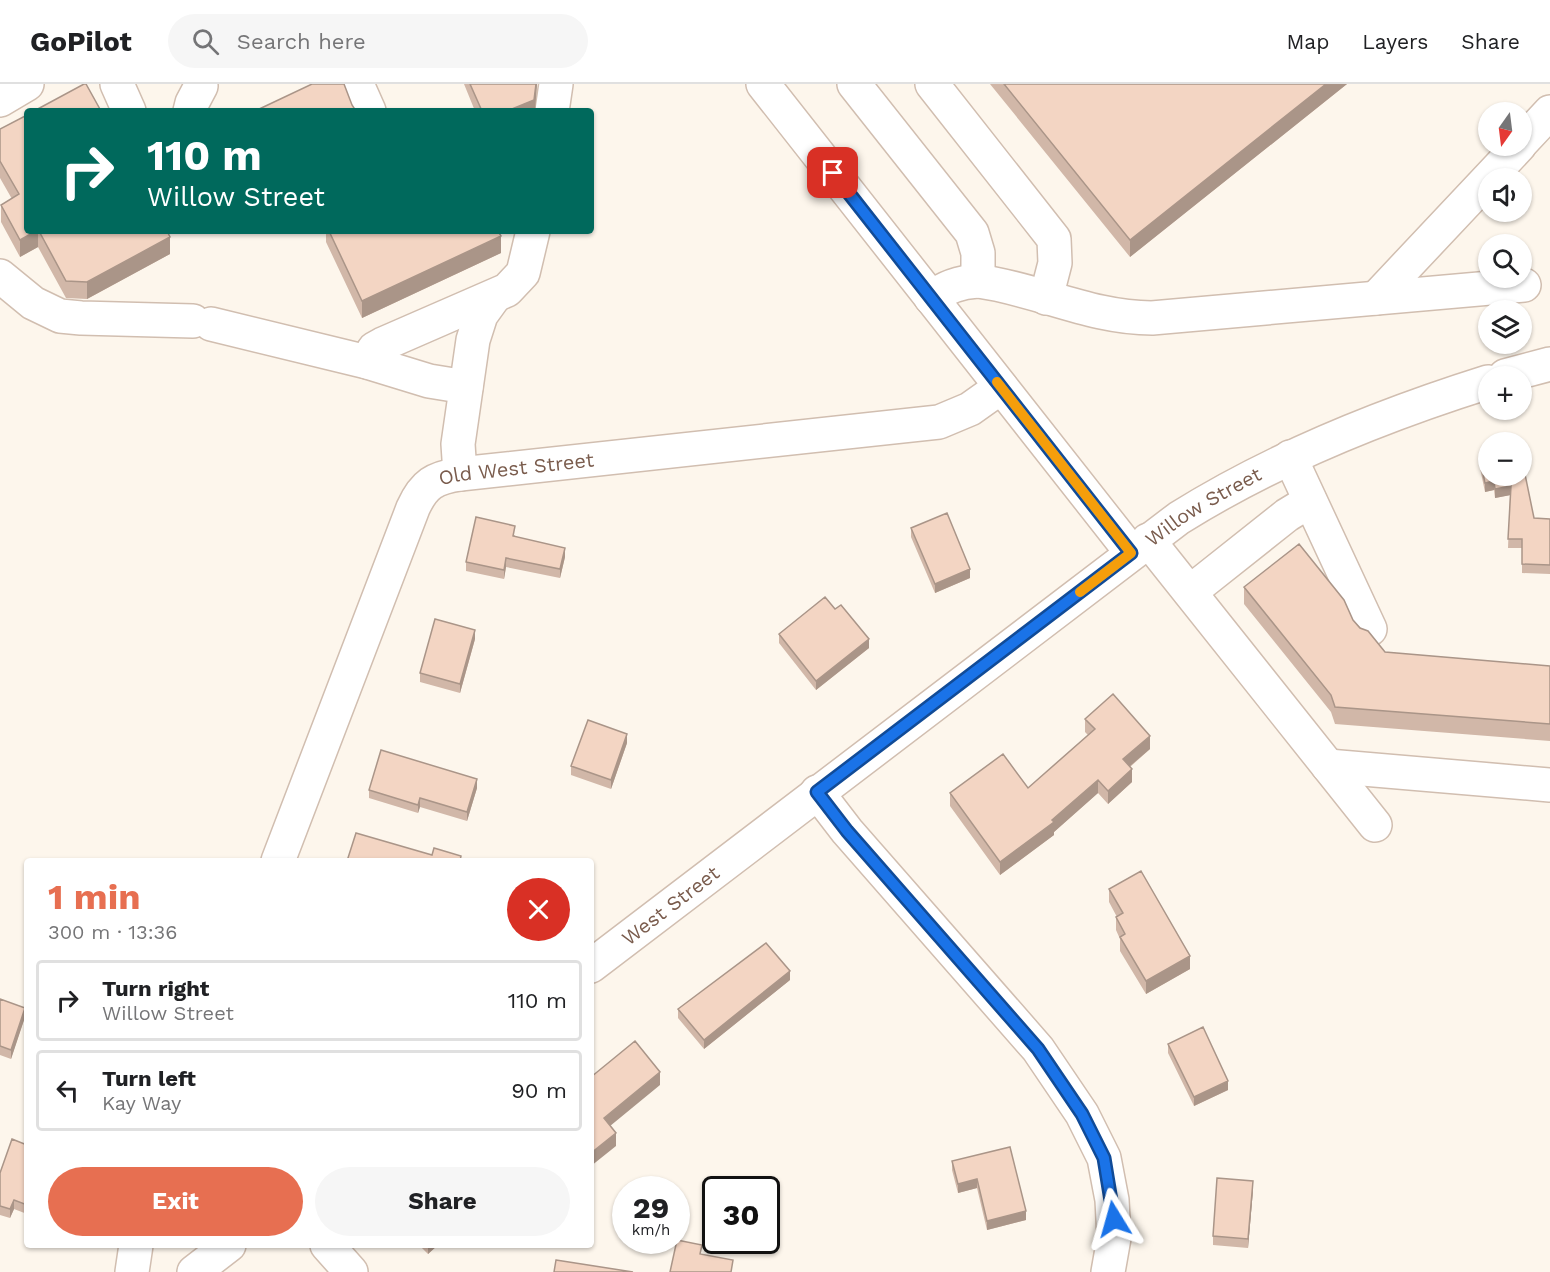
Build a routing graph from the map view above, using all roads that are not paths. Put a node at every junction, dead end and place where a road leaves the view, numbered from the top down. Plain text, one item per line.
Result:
1 (27, 84) edge
2 (117, 84) edge
3 (357, 84) edge
4 (556, 84) edge
5 (763, 84) edge
6 (854, 84) edge
7 (932, 84) edge
8 (0, 100) edge
9 (128, 108) edge
10 (368, 108) edge
11 (552, 108) edge
12 (1550, 112) edge
13 (1532, 131) edge
14 (1509, 156) edge
15 (532, 234) edge
16 (0, 276) edge
17 (978, 281) junction
18 (1490, 288) edge
19 (494, 297) junction
20 (931, 298) junction
21 (1046, 298) junction
22 (1376, 298) junction
23 (367, 362) junction
24 (1550, 364) edge
25 (1532, 369) edge
26 (1478, 385) edge
27 (466, 387) junction
28 (1001, 387) junction
29 (1290, 457) junction
30 (460, 474) junction
31 (1310, 501) junction
32 (1140, 547) junction
33 (1190, 592) junction
34 (1370, 628) dead end
35 (1328, 766) junction
36 (1550, 785) edge
37 (817, 792) junction
38 (1375, 825) dead end
39 (751, 843) joint
40 (279, 858) edge
41 (594, 964) edge
42 (136, 1248) edge
43 (225, 1248) edge
44 (330, 1248) edge
45 (132, 1272) edge
46 (194, 1272) edge
47 (351, 1272) edge
48 (1108, 1272) edge

1 - 8 street
2 - 9 street
3 - 10 street
4 - 11 street
5 - 20 street
6 - 17 street
7 - 21 street
12 - 13 street
14 - 22 street
15 - 19 street
16 - 23 street
17 - 20 street
17 - 21 street
18 - 22 street
19 - 23 street
19 - 27 street
20 - 28 street
21 - 22 street
23 - 27 street
24 - 25 street
26 - 29 street, Willow Street
27 - 30 street
28 - 30 street, Old West Street
28 - 32 street
29 - 31 street
29 - 32 street, Willow Street
30 - 40 street, Old West Street
31 - 33 street
31 - 34 street
32 - 33 street
32 - 37 street, Willow Street
33 - 35 street
35 - 36 street
35 - 38 street
37 - 39 street, Willow Street
37 - 48 street
39 - 41 street, West Street
42 - 45 street
43 - 46 street
44 - 47 street

